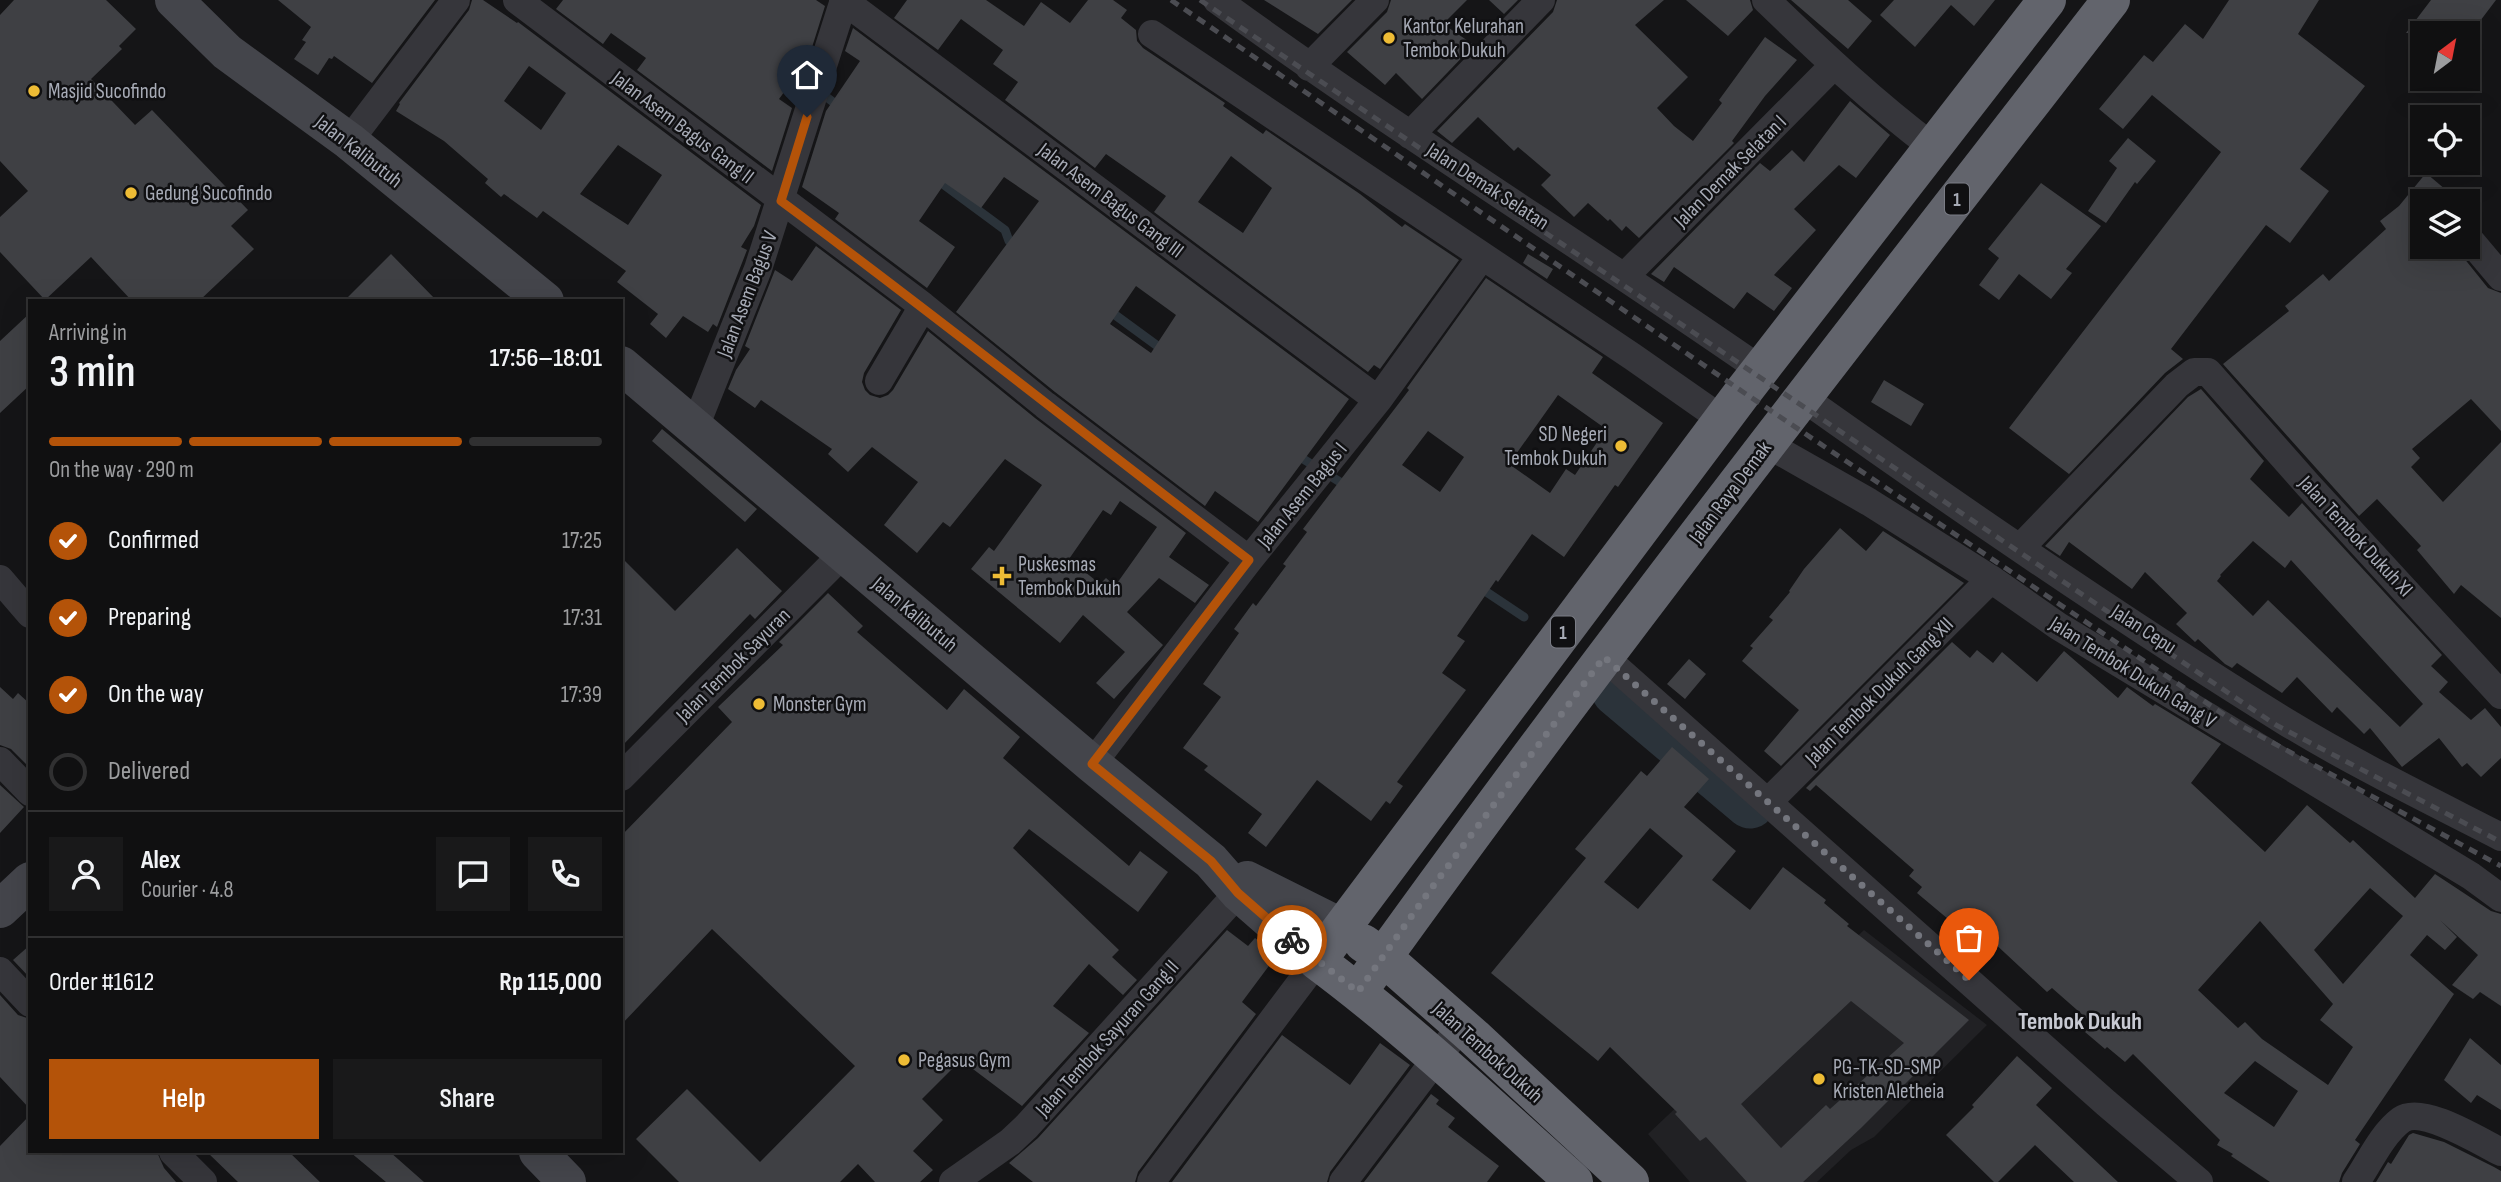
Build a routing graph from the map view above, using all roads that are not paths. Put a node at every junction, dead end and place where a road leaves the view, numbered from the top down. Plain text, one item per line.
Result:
1 (174, 0) edge
2 (456, 0) edge
3 (517, 0) edge
4 (844, 0) edge
5 (1217, 0) edge
6 (1375, 0) edge
7 (1541, 0) edge
8 (1766, 0) edge
9 (2047, 0) edge
10 (2111, 0) edge
11 (1152, 34) dead end
12 (1834, 65) junction
13 (1310, 67) junction
14 (1410, 135) junction
15 (349, 141) junction
16 (1934, 148) junction
17 (781, 201) junction
18 (2480, 252) edge
19 (1482, 256) junction
20 (1625, 276) junction
21 (2501, 277) edge
22 (543, 299) edge
23 (923, 306) junction
24 (623, 367) edge
25 (1762, 370) junction
26 (879, 381) dead end
27 (1801, 397) junction
28 (1378, 400) junction
29 (1723, 420) junction
30 (695, 427) junction
31 (1767, 444) junction
32 (2020, 548) junction
33 (844, 553) junction
34 (1249, 560) junction
35 (0, 579) edge
36 (1991, 579) junction
37 (28, 612) edge
38 (1604, 657) junction
39 (2501, 695) edge
40 (0, 761) edge
41 (1092, 764) junction
42 (623, 775) edge
43 (28, 790) edge
44 (1768, 802) junction
45 (2501, 837) edge
46 (28, 883) edge
47 (1243, 887) junction
48 (2501, 898) edge
49 (0, 909) edge
50 (1341, 927) junction
51 (1383, 957) junction
52 (1317, 961) junction
53 (0, 971) edge
54 (1358, 992) junction
55 (28, 1001) edge
56 (1461, 1026) junction
57 (1437, 1058) junction
58 (2501, 1152) edge
59 (174, 1153) edge
60 (539, 1153) edge
61 (203, 1182) edge
62 (567, 1182) edge
63 (953, 1182) edge
64 (1151, 1182) edge
65 (1343, 1182) edge
66 (1574, 1182) edge
67 (1630, 1182) edge
68 (2199, 1182) edge
69 (2357, 1182) edge

1 - 15 street, Jalan Kalibutuh
2 - 15 street
3 - 17 street, Jalan Asem Bagus Gang II
4 - 17 street, Jalan Asem Bagus V
4 - 28 street, Jalan Asem Bagus Gang III
5 - 13 street, Jalan Demak Selatan
6 - 13 street
7 - 14 street
8 - 12 street
9 - 16 highway, 1
10 - 27 highway, Jalan Raya Demak / 1
11 - 19 street
12 - 16 street
12 - 20 street, Jalan Demak Selatan I
13 - 14 street, Jalan Demak Selatan
14 - 20 street, Jalan Demak Selatan
15 - 22 street, Jalan Kalibutuh
16 - 25 highway, 1
17 - 23 street, Jalan Asem Bagus Gang II
17 - 30 street, Jalan Asem Bagus V
18 - 21 street
19 - 28 street, Jalan Asem Bagus I
19 - 29 street
20 - 25 street, Jalan Demak Selatan
23 - 26 street
23 - 34 street, Jalan Asem Bagus Gang II
24 - 30 street, Jalan Kalibutuh
25 - 29 highway, 1
27 - 31 highway, Jalan Raya Demak / 1
27 - 32 street, Jalan Cepu
28 - 34 street, Jalan Asem Bagus I
29 - 50 highway, 1
30 - 33 street, Jalan Kalibutuh
31 - 36 street, Jalan Tembok Dukuh Gang V
31 - 38 highway, Jalan Raya Demak / 1
32 - 39 street, Jalan Tembok Dukuh XI
32 - 45 street, Jalan Cepu
33 - 41 street, Jalan Kalibutuh
33 - 42 street, Jalan Tembok Sayuran
34 - 41 street, Jalan Asem Bagus I
35 - 37 street
36 - 44 street, Jalan Tembok Dukuh Gang XII
36 - 48 street, Jalan Tembok Dukuh Gang V
38 - 44 street
38 - 51 highway, Jalan Raya Demak / 1
40 - 43 street
41 - 47 street, Jalan Kalibutuh
44 - 68 street
46 - 49 street
47 - 50 street, Jalan Kalibutuh
47 - 52 street, Jalan Kalibutuh
47 - 63 street, Jalan Tembok Sayuran Gang II
50 - 51 highway, Jalan Tembok Dukuh
50 - 52 highway, 1
51 - 54 highway, Jalan Raya Demak
51 - 56 highway, Jalan Tembok Dukuh
52 - 54 highway, Jalan Tembok Dukuh
52 - 64 street
53 - 55 street
54 - 57 highway, Jalan Tembok Dukuh
56 - 57 street
56 - 67 highway, Jalan Tembok Dukuh
57 - 65 street
57 - 66 highway, Jalan Tembok Dukuh
58 - 69 street
59 - 61 street
60 - 62 street

